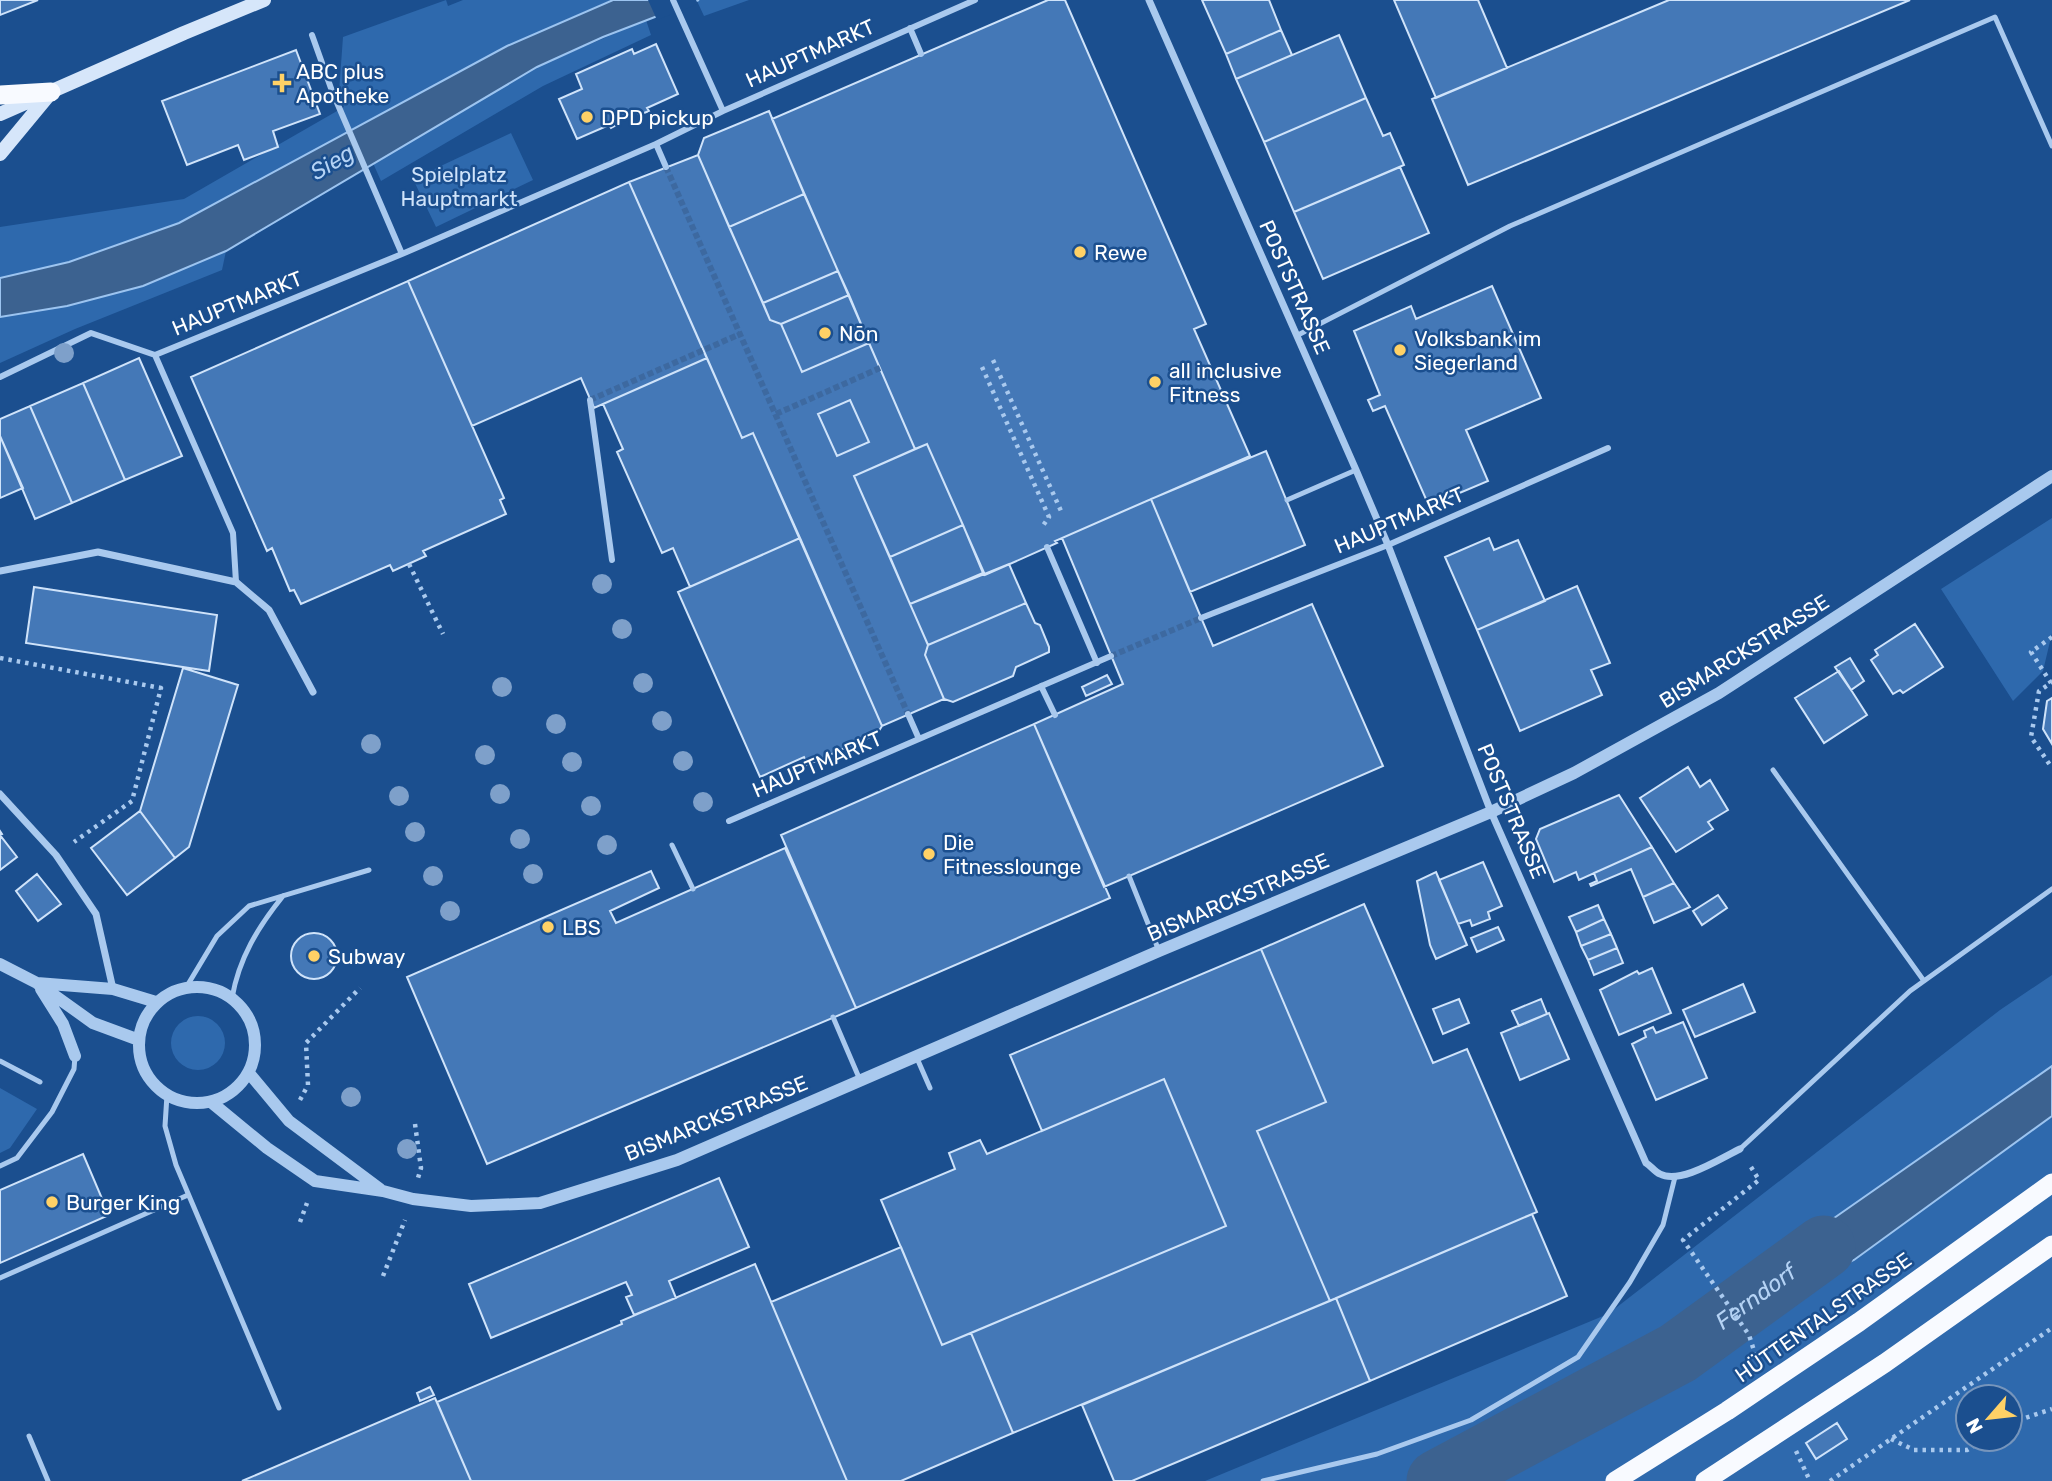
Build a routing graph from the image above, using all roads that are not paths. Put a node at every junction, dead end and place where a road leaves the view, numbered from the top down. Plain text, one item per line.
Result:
1 (264, 0) edge
2 (673, 0) edge
3 (975, 0) edge
4 (1149, 0) edge
5 (910, 28) junction
6 (312, 35) dead end
7 (921, 54) dead end
8 (51, 92) junction
9 (0, 95) edge
10 (723, 111) junction
11 (0, 114) edge
12 (656, 144) junction
13 (2052, 146) edge
14 (0, 154) edge
15 (666, 167) tunnel mouth
16 (402, 254) junction
17 (1298, 335) junction
18 (155, 355) junction
19 (0, 377) edge
20 (590, 400) dead end
21 (1608, 448) dead end
22 (1356, 470) junction
23 (2052, 476) edge
24 (1287, 500) dead end
25 (1388, 545) junction
26 (1047, 547) dead end
27 (612, 560) dead end
28 (0, 571) edge
29 (236, 582) junction
30 (1201, 618) tunnel mouth
31 (1111, 656) tunnel mouth
32 (1097, 663) junction
33 (1041, 686) junction
34 (313, 692) dead end
35 (908, 714) tunnel mouth
36 (1055, 715) dead end
37 (919, 739) junction
38 (1773, 770) dead end
39 (0, 794) edge
40 (1491, 812) junction
41 (729, 821) dead end
42 (673, 845) dead end
43 (369, 870) dead end
44 (1129, 876) dead end
45 (694, 889) dead end
46 (2052, 889) edge
47 (283, 896) junction
48 (1159, 951) junction
49 (0, 964) edge
50 (1924, 981) junction
51 (37, 983) junction
52 (187, 986) junction
53 (113, 989) junction
54 (232, 998) junction
55 (156, 1002) junction
56 (833, 1017) dead end
57 (139, 1040) junction
58 (75, 1056) joint
59 (916, 1056) junction
60 (0, 1061) edge
61 (249, 1073) junction
62 (860, 1080) junction
63 (40, 1082) dead end
64 (930, 1088) dead end
65 (167, 1095) junction
66 (211, 1102) junction
67 (1740, 1149) joint
68 (0, 1166) edge
69 (1675, 1177) junction
70 (2052, 1183) edge
71 (383, 1191) junction
72 (188, 1195) junction
73 (2052, 1245) edge
74 (0, 1278) edge
75 (279, 1408) dead end
76 (29, 1436) dead end
77 (48, 1481) edge
78 (1264, 1481) edge
79 (1615, 1481) edge
80 (1705, 1481) edge

1 - 8 main road
2 - 10 street
3 - 5 street, HAUPTMARKT
4 - 17 street, POSTSTRASSE
5 - 7 street
5 - 10 street, HAUPTMARKT
6 - 16 street
8 - 9 highway
8 - 11 main road
8 - 14 main road
10 - 12 street, HAUPTMARKT
12 - 15 street
12 - 16 street, HAUPTMARKT
13 - 17 lane
16 - 18 street, HAUPTMARKT
17 - 22 street, POSTSTRASSE
18 - 19 street
18 - 29 street, HAUPTMARKT
20 - 27 street
21 - 25 street, HAUPTMARKT
22 - 24 lane
22 - 25 street, POSTSTRASSE
23 - 40 street, BISMARCKSTRASSE
25 - 30 street, HAUPTMARKT
25 - 40 street, POSTSTRASSE
26 - 32 street
28 - 29 street
29 - 34 street
31 - 32 street, HAUPTMARKT
32 - 33 street, HAUPTMARKT
33 - 36 street
33 - 37 street, HAUPTMARKT
35 - 37 street
37 - 41 street, HAUPTMARKT
38 - 50 lane
39 - 53 street
40 - 48 street, BISMARCKSTRASSE
40 - 69 street, POSTSTRASSE
42 - 45 lane
43 - 47 lane
44 - 48 lane
46 - 50 lane
47 - 52 lane
47 - 54 lane
48 - 59 street, BISMARCKSTRASSE
49 - 51 street
50 - 67 lane
51 - 53 street
51 - 57 street
51 - 58 street
52 - 54 street
52 - 55 street
53 - 55 street
54 - 61 street
55 - 57 street
56 - 62 lane
57 - 65 street
58 - 68 lane
59 - 62 street, BISMARCKSTRASSE
59 - 64 lane
60 - 63 lane
61 - 66 street
61 - 71 street, BISMARCKSTRASSE
62 - 71 street, BISMARCKSTRASSE
65 - 66 street
65 - 72 lane
66 - 71 street, BISMARCKSTRASSE
67 - 69 street
69 - 78 lane
70 - 79 highway, HÜTTENTALSTRASSE, bridge
72 - 74 lane
72 - 75 lane
73 - 80 highway, bridge
76 - 77 lane

